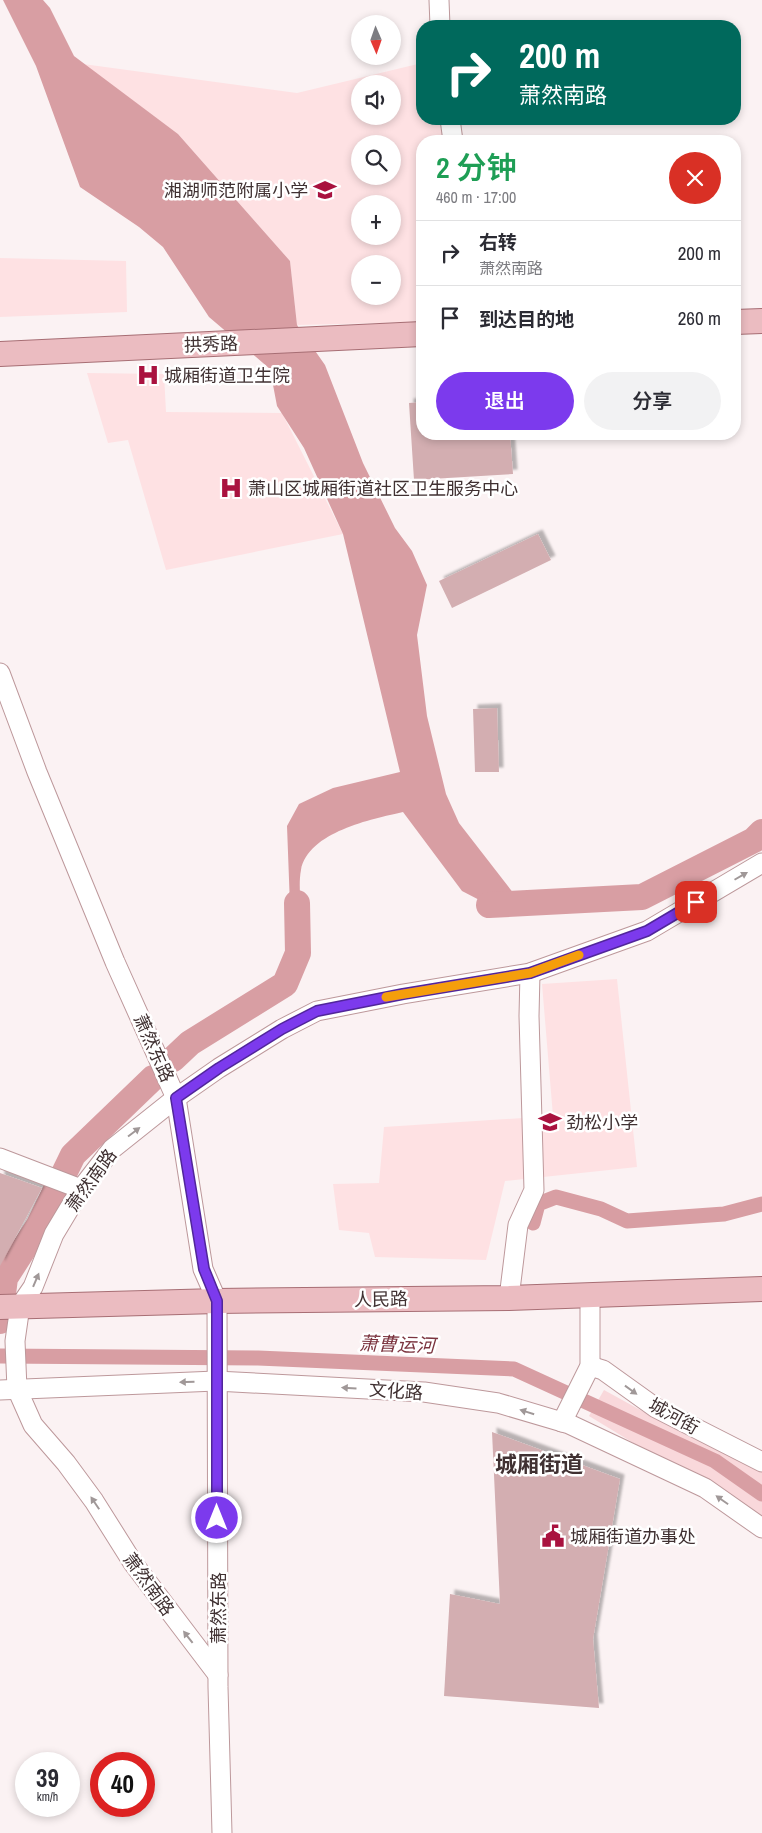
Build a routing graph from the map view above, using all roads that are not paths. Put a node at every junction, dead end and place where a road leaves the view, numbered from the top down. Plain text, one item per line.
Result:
1 (439, 0) edge
2 (440, 20) edge
3 (762, 321) edge
4 (741, 322) edge
5 (416, 334) edge
6 (0, 354) edge
7 (0, 673) edge
8 (762, 863) edge
9 (530, 973) junction
10 (176, 1098) junction
11 (5, 1160) edge
12 (80, 1189) junction
13 (762, 1289) edge
14 (590, 1295) junction
15 (509, 1298) junction
16 (217, 1301) junction
17 (10, 1307) edge
18 (590, 1366) junction
19 (216, 1377) junction
20 (11, 1386) edge
21 (562, 1422) junction
22 (762, 1462) edge
23 (762, 1528) edge
24 (218, 1675) junction
25 (222, 1833) edge

1 - 2 street
3 - 4 main road
5 - 6 main road, 拱秀路
7 - 10 street, 萧然东路
9 -> 8 street, 萧然南路
9 - 10 street, 萧然南路
9 - 15 street
12 -> 10 street, 萧然南路
10 - 16 street, 萧然东路
11 - 12 street
17 -> 12 street, 萧然南路
13 - 14 main road, 人民路
14 - 15 main road, 人民路
14 - 18 street
15 - 16 main road, 人民路
16 - 17 main road, 人民路
16 - 19 street, 萧然东路
17 - 20 street, 萧然南路
18 - 21 street
18 -> 22 street, 城河街
19 -> 20 street, 文化路
21 -> 19 street, 文化路
19 - 24 street, 萧然东路
24 -> 20 street, 萧然南路
23 -> 21 street, 文化路
24 - 25 street, 萧然东路

